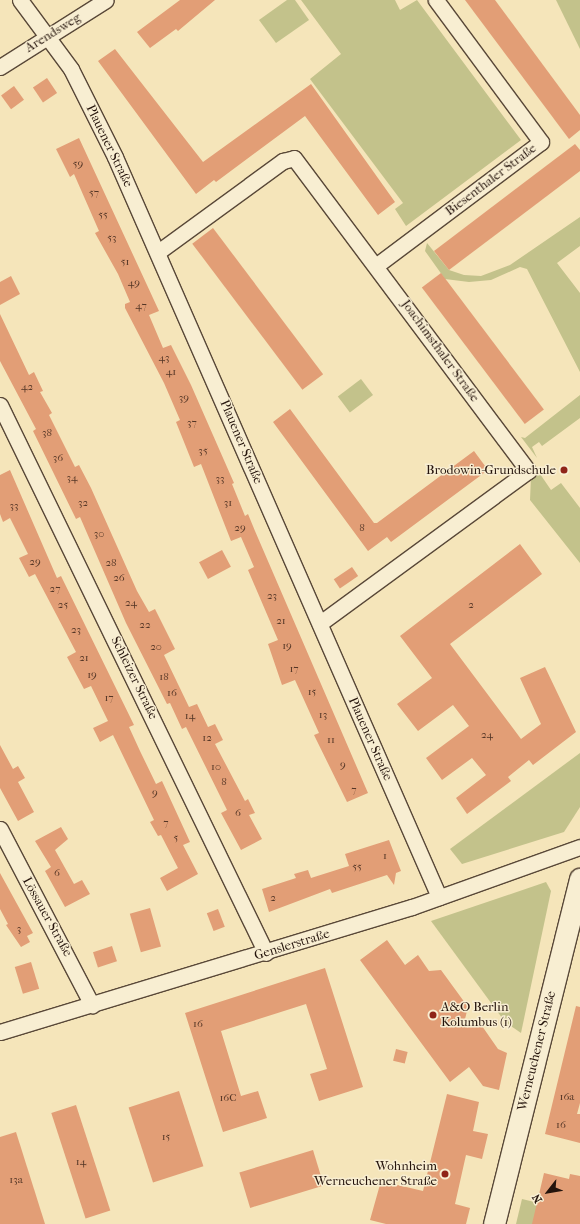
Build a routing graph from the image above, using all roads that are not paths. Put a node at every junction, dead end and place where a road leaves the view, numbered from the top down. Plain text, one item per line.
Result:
1 (20, 0) edge
2 (106, 0) edge
3 (436, 0) edge
4 (48, 36) junction
5 (0, 67) edge
6 (158, 252) junction
7 (377, 265) junction
8 (0, 405) edge
9 (320, 623) junction
10 (0, 830) edge
11 (580, 848) edge
12 (580, 879) edge
13 (439, 897) junction
14 (266, 953) junction
15 (92, 1005) junction
16 (0, 1032) edge
17 (494, 1224) edge

1 - 4 street, Plauener Straße
2 - 4 street, Arendsweg
3 - 7 street, Biesenthaler Straße
4 - 5 street, Arendsweg
4 - 6 street, Plauener Straße
6 - 7 street, Joachimsthaler Straße
6 - 9 street, Plauener Straße
7 - 9 street, Joachimsthaler Straße
8 - 14 street, Schleizer Straße
9 - 13 street, Plauener Straße
10 - 15 street, Lössauer Straße
11 - 13 street, Genslerstraße
12 - 17 street, Werneuchener Straße
13 - 14 street, Genslerstraße
14 - 15 street, Genslerstraße
15 - 16 street, Genslerstraße

